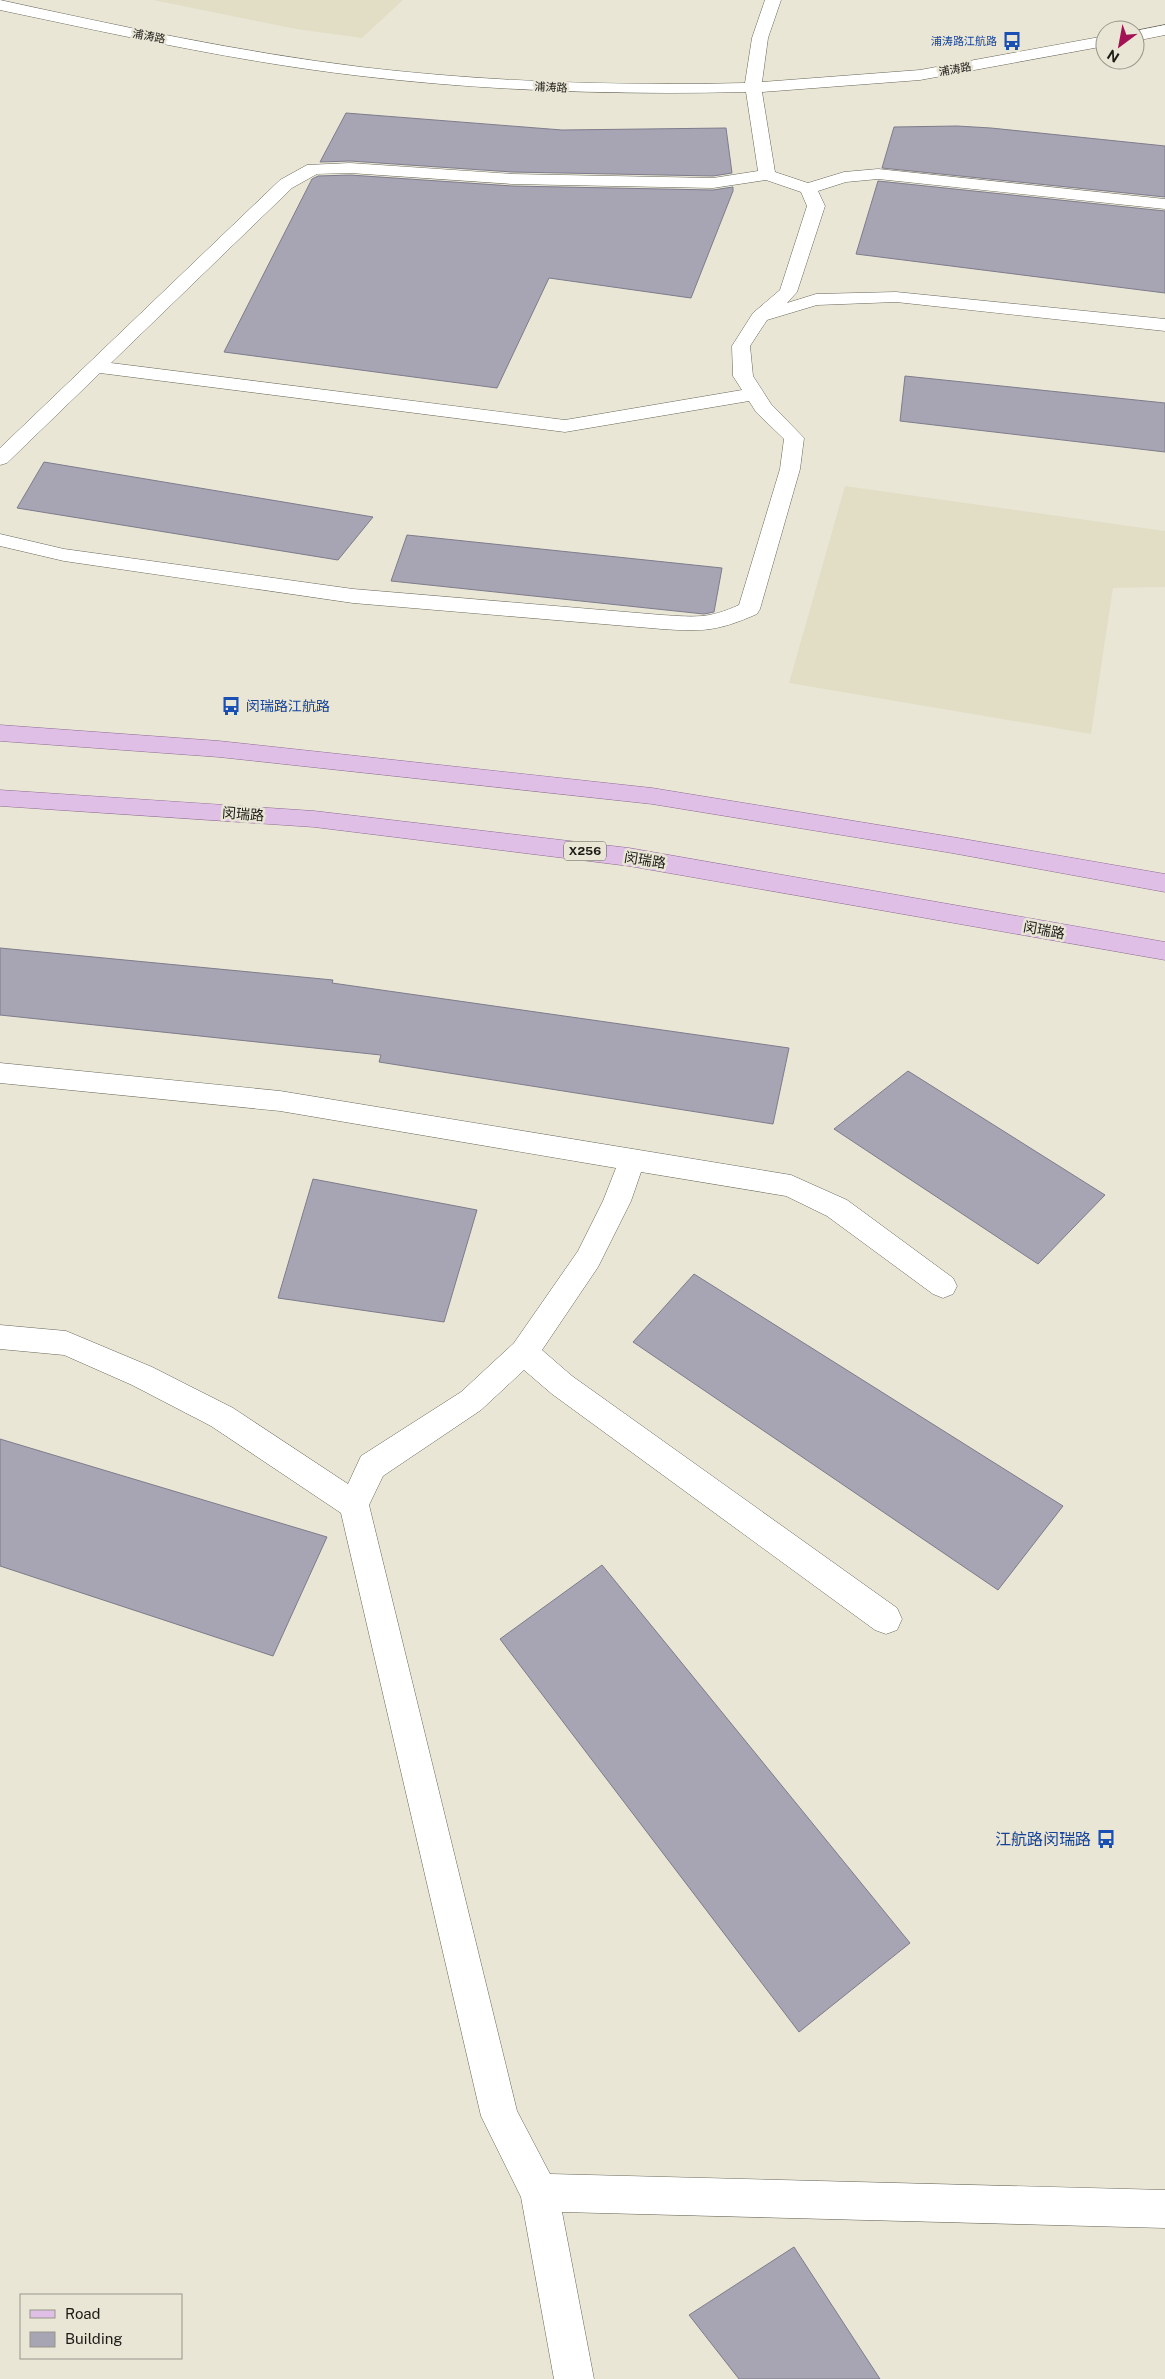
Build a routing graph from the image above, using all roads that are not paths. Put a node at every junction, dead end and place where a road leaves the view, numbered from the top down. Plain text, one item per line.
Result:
1 (773, 0) edge
2 (0, 5) edge
3 (1165, 30) edge
4 (1145, 34) edge
5 (1095, 43) edge
6 (753, 86) junction
7 (767, 175) junction
8 (808, 189) junction
9 (1165, 204) edge
10 (760, 317) junction
11 (1165, 324) edge
12 (96, 367) junction
13 (754, 394) junction
14 (0, 460) edge
15 (0, 540) edge
16 (0, 733) edge
17 (0, 798) edge
18 (1165, 883) edge
19 (1165, 951) edge
20 (0, 1073) edge
21 (632, 1160) junction
22 (942, 1286) dead end
23 (0, 1337) edge
24 (524, 1352) junction
25 (354, 1505) junction
26 (886, 1620) dead end
27 (539, 2193) junction
28 (1165, 2209) edge
29 (574, 2379) edge

1 - 6 street
2 - 6 street, 浦涛路
3 - 4 street
5 - 6 street, 浦涛路
6 - 7 street
7 - 8 street
7 - 12 street
8 - 9 street
8 - 10 street
10 - 11 street
10 - 13 street
12 - 13 street
12 - 14 street
13 - 15 street
16 - 18 main road
17 - 19 main road, 闵瑞路 / X256
20 - 21 street
21 - 22 street
21 - 24 street
23 - 25 street
24 - 25 street
24 - 26 street
25 - 27 street
27 - 28 street
27 - 29 street

